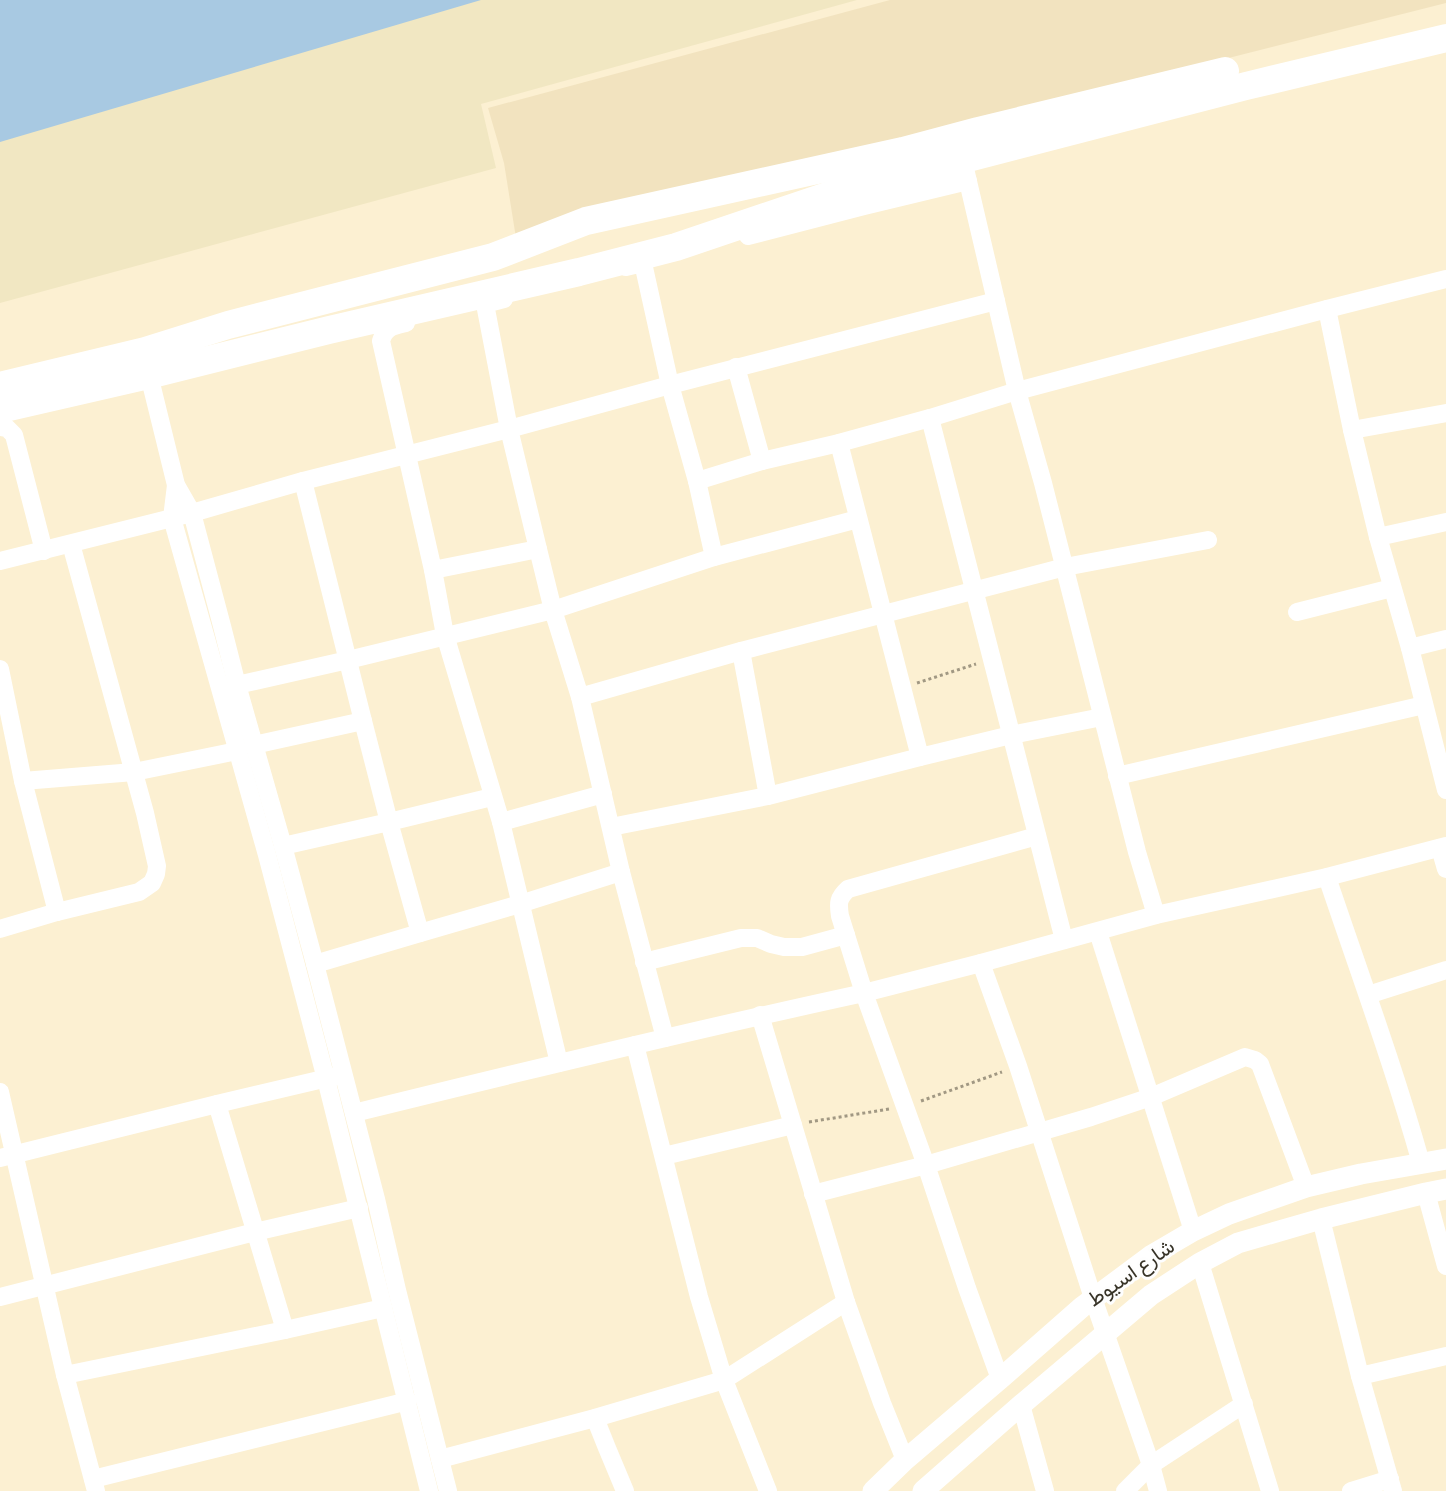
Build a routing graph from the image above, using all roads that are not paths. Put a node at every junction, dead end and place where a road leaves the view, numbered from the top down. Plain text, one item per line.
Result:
1 (1446, 18) edge
2 (1446, 38) edge
3 (1243, 77) junction
4 (965, 171) junction
5 (664, 204) junction
6 (586, 221) junction
7 (676, 247) junction
8 (643, 263) junction
9 (579, 272) junction
10 (1445, 285) edge
11 (996, 301) junction
12 (485, 304) junction
13 (1327, 309) junction
14 (146, 363) junction
15 (736, 367) junction
16 (670, 385) junction
17 (0, 386) edge
18 (1017, 391) junction
19 (0, 409) edge
20 (1446, 413) edge
21 (930, 418) junction
22 (0, 427) edge
23 (510, 429) junction
24 (1352, 430) junction
25 (839, 443) junction
26 (407, 455) junction
27 (762, 461) junction
28 (303, 481) junction
29 (697, 481) junction
30 (176, 485) junction
31 (192, 513) junction
32 (172, 518) junction
33 (858, 519) junction
34 (1446, 522) edge
35 (1378, 537) junction
36 (1208, 540) dead end
37 (71, 544) junction
38 (538, 549) junction
39 (44, 551) junction
40 (714, 556) junction
41 (0, 561) edge
42 (1065, 567) junction
43 (433, 570) junction
44 (1392, 588) junction
45 (975, 590) junction
46 (553, 610) junction
47 (1297, 612) dead end
48 (883, 614) junction
49 (445, 635) junction
50 (1446, 639) edge
51 (1410, 648) junction
52 (741, 651) junction
53 (348, 660) junction
54 (0, 669) edge
55 (237, 685) junction
56 (580, 698) junction
57 (1424, 705) junction
58 (1102, 717) junction
59 (363, 721) junction
60 (1011, 735) junction
61 (245, 748) junction
62 (920, 757) junction
63 (1443, 767) edge
64 (134, 772) junction
65 (1117, 776) junction
66 (23, 781) junction
67 (1446, 790) edge
68 (603, 794) junction
69 (768, 796) junction
70 (492, 797) junction
71 (389, 822) junction
72 (501, 822) junction
73 (610, 827) junction
74 (1037, 836) junction
75 (283, 846) junction
76 (1443, 847) edge
77 (1446, 869) edge
78 (621, 872) junction
79 (1326, 878) junction
80 (520, 904) junction
81 (57, 912) junction
82 (1156, 915) junction
83 (0, 929) edge
84 (1098, 932) junction
85 (420, 933) junction
86 (846, 935) junction
87 (1064, 940) junction
88 (644, 962) junction
89 (981, 963) junction
90 (315, 964) junction
91 (1446, 970) edge
92 (864, 993) junction
93 (1368, 995) junction
94 (760, 1015) junction
95 (664, 1038) junction
96 (634, 1045) junction
97 (560, 1063) junction
98 (335, 1077) junction
99 (0, 1092) edge
100 (1151, 1097) junction
101 (217, 1104) junction
102 (354, 1113) junction
103 (793, 1125) junction
104 (1039, 1132) junction
105 (7, 1156) edge
106 (664, 1156) junction
107 (1446, 1159) edge
108 (1421, 1163) junction
109 (926, 1164) junction
110 (1306, 1187) junction
111 (1436, 1191) edge
112 (813, 1194) junction
113 (359, 1208) junction
114 (1230, 1214) junction
115 (1321, 1219) junction
116 (1192, 1231) junction
117 (255, 1232) junction
118 (1238, 1244) junction
119 (1200, 1263) junction
120 (1446, 1266) edge
121 (44, 1285) junction
122 (0, 1297) edge
123 (1093, 1298) junction
124 (846, 1302) junction
125 (383, 1308) junction
126 (285, 1330) junction
127 (1106, 1333) junction
128 (1446, 1356) edge
129 (65, 1375) junction
130 (1360, 1376) junction
131 (1000, 1379) junction
132 (724, 1380) junction
133 (408, 1401) junction
134 (1244, 1404) junction
135 (1021, 1405) junction
136 (595, 1418) junction
137 (440, 1459) junction
138 (905, 1460) junction
139 (1151, 1465) junction
140 (94, 1485) edge
141 (1391, 1485) edge
142 (931, 1488) edge
143 (429, 1491) edge
144 (448, 1491) edge
145 (625, 1491) edge
146 (768, 1491) edge
147 (873, 1491) edge
148 (1045, 1491) edge
149 (1125, 1491) edge
150 (1158, 1491) edge
151 (1270, 1491) edge
152 (1351, 1491) edge

1 - 3 highway
2 - 3 highway
3 - 4 highway
3 - 5 highway
4 - 7 highway
4 - 8 street
4 - 11 street
5 - 6 highway
5 - 7 highway
6 - 9 highway
6 - 14 highway
7 - 9 highway
8 - 12 street
8 - 16 street
9 - 14 highway
10 - 13 street
11 - 15 street
11 - 18 street
12 - 23 street
12 - 26 street
13 - 18 street
13 - 24 street
14 - 17 highway
14 - 19 highway
14 - 30 street
15 - 16 street
15 - 27 street
16 - 23 street
16 - 29 street
18 - 21 street
18 - 42 street
20 - 24 street
21 - 25 street
21 - 45 street
22 - 39 street
23 - 26 street
23 - 38 street
24 - 35 street
25 - 27 street
25 - 33 street
26 - 28 street
26 - 43 street
27 - 29 street
28 - 31 street
28 - 53 street
29 - 40 street
30 - 31 street
30 - 32 street
31 - 32 street
31 - 55 street
32 - 37 street
32 - 61 street
33 - 40 street
33 - 48 street
34 - 35 street
35 - 44 street
36 - 42 street
37 - 39 street
37 - 64 street
38 - 43 street
38 - 46 street
39 - 41 street
40 - 46 street
42 - 45 street
42 - 58 street
43 - 49 street
44 - 47 street
44 - 51 street
45 - 48 street
45 - 60 street
46 - 49 street
46 - 56 street
48 - 52 street
48 - 62 street
49 - 53 street
49 - 70 street
50 - 51 street
51 - 57 street
52 - 56 street
52 - 69 street
53 - 55 street
53 - 59 street
54 - 66 street
55 - 61 street
56 - 68 street
57 - 63 street
57 - 65 street
58 - 60 street
58 - 65 street
59 - 61 street
59 - 71 street
60 - 62 street
60 - 74 street
61 - 64 street
61 - 75 street
61 - 98 street
62 - 69 street
63 - 67 street
64 - 66 street
64 - 81 street
65 - 82 street
66 - 81 street
68 - 72 street
68 - 73 street
69 - 73 street
70 - 71 street
70 - 72 street
71 - 75 street
71 - 85 street
72 - 80 street
73 - 78 street
74 - 86 street
74 - 87 street
75 - 90 street
76 - 77 street
76 - 79 street
78 - 80 street
78 - 88 street
79 - 82 street
79 - 93 street
80 - 85 street
80 - 97 street
81 - 83 street
82 - 84 street
84 - 87 street
84 - 100 street
85 - 90 street
86 - 88 street
86 - 92 street
87 - 89 street
88 - 95 street
89 - 92 street
89 - 104 street
90 - 98 street
91 - 93 street
92 - 94 street
92 - 109 street
93 - 108 street
94 - 95 street
94 - 103 street
95 - 96 street
96 - 97 street
96 - 106 street
97 - 102 street
98 - 101 street
98 - 102 street
98 - 113 street
99 - 105 street
100 - 104 street
100 - 110 street
100 - 116 street
101 - 105 street
101 - 117 street
102 - 137 street
103 - 106 street
103 - 112 street
104 - 109 street
104 - 123 street
105 - 121 street
106 - 132 street
107 - 108 street, شارع اسيوط
108 - 110 street, شارع اسيوط
109 - 112 street
109 - 131 street
110 - 114 street, شارع اسيوط
111 - 115 street, شارع اسيوط
111 - 120 street
112 - 124 street
113 - 117 street
113 - 125 street
114 - 116 street, شارع اسيوط
114 - 118 street
115 - 118 street, شارع اسيوط
115 - 130 street
116 - 123 street, شارع اسيوط
117 - 121 street
117 - 126 street
118 - 119 street, شارع اسيوط
119 - 127 street, شارع اسيوط
119 - 134 street
121 - 122 street
121 - 129 street
123 - 127 street
123 - 131 street, شارع اسيوط
124 - 132 street
124 - 138 street
125 - 126 street
125 - 133 street
126 - 129 street
127 - 135 street, شارع اسيوط
127 - 139 street
128 - 130 street
129 - 140 street
130 - 141 street
131 - 138 street, شارع اسيوط
132 - 136 street
132 - 146 street
133 - 140 street
133 - 143 street
134 - 139 street
134 - 151 street
135 - 142 street, شارع اسيوط
135 - 148 street
136 - 137 street
136 - 145 street
137 - 144 street
138 - 147 street, شارع اسيوط
139 - 149 street
139 - 150 street
141 - 152 street

